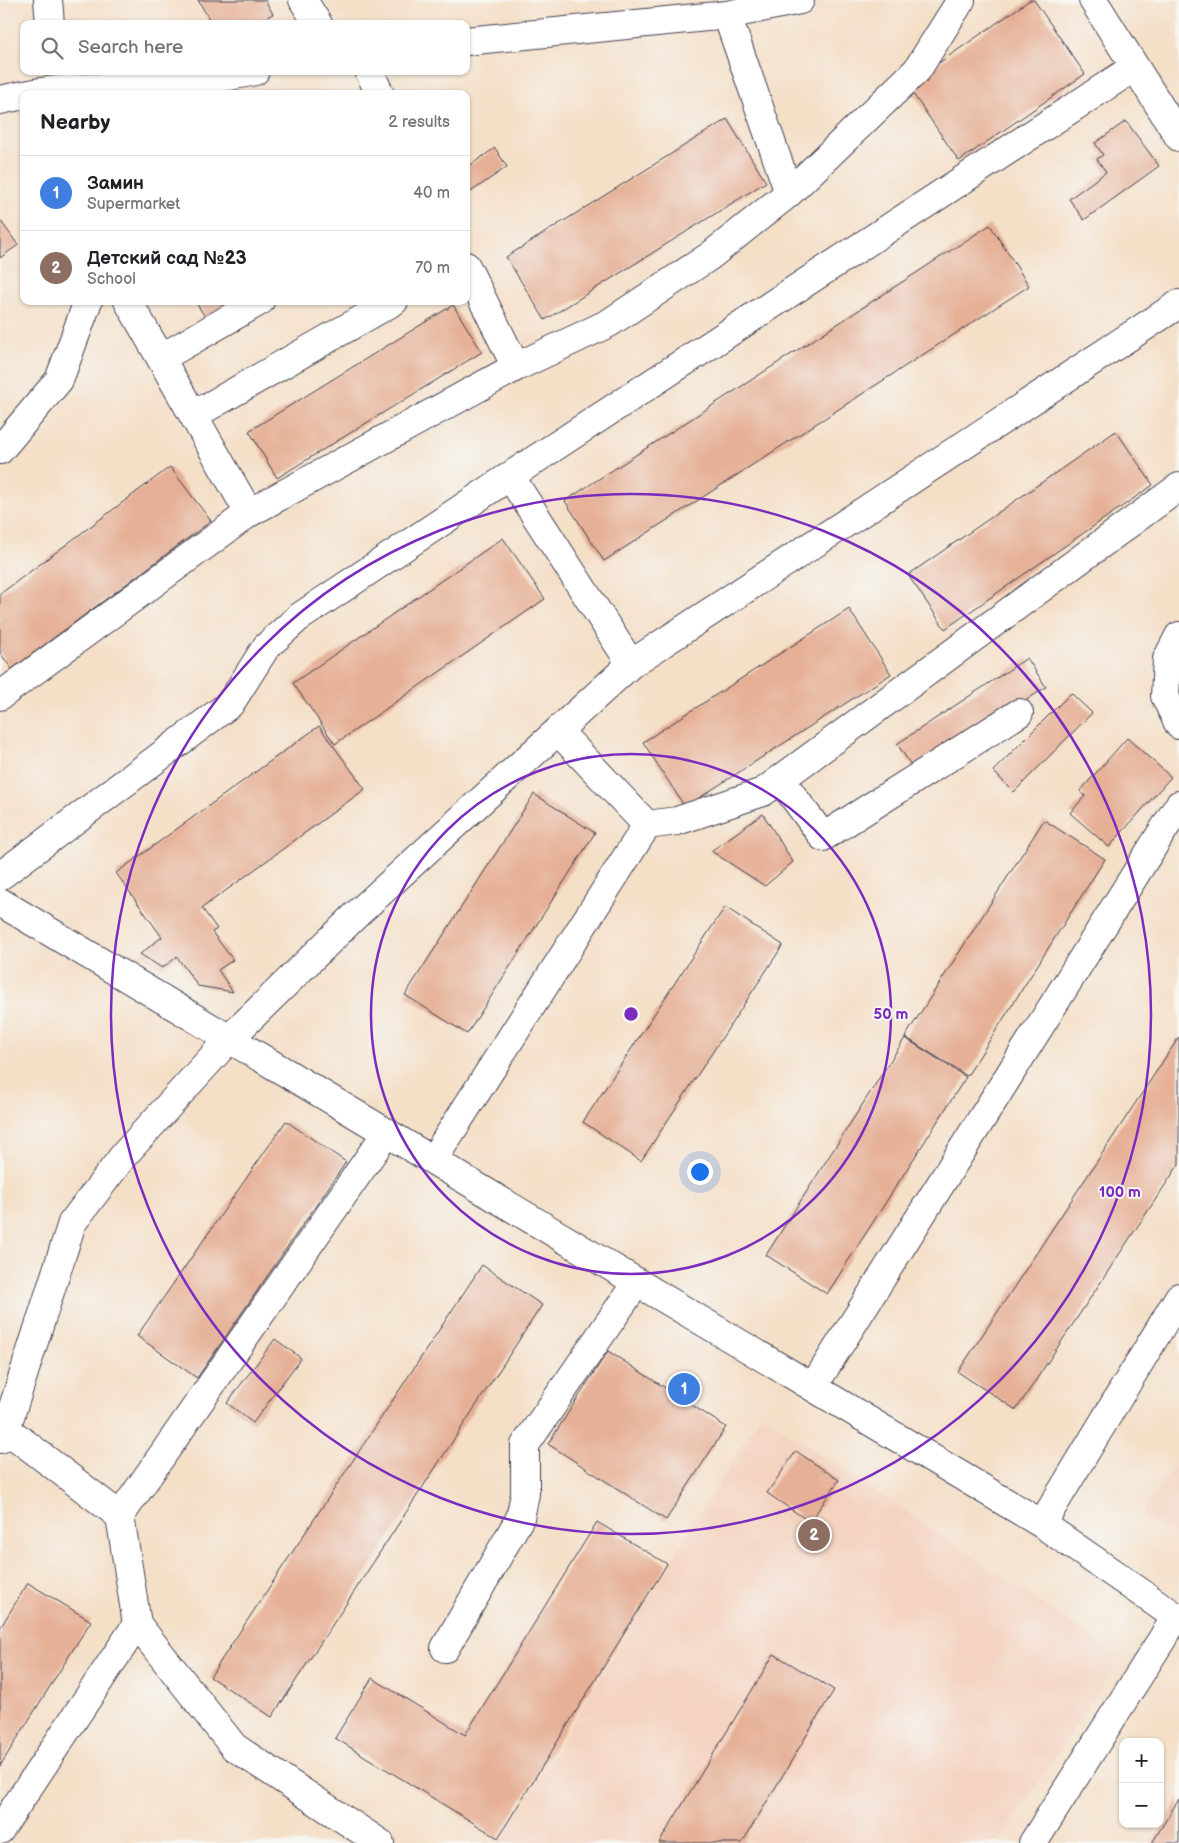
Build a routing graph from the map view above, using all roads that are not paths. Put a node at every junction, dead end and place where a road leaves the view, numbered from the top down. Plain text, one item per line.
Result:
1 (48, 0) edge
2 (303, 0) edge
3 (800, 0) edge
4 (961, 0) edge
5 (1093, 0) edge
6 (727, 15) junction
7 (50, 20) edge
8 (316, 20) edge
9 (470, 41) edge
10 (1135, 67) junction
11 (236, 75) edge
12 (371, 75) edge
13 (50, 87) edge
14 (378, 90) edge
15 (20, 96) edge
16 (0, 100) edge
17 (1179, 137) edge
18 (789, 193) junction
19 (470, 274) edge
20 (1179, 304) edge
21 (87, 305) edge
22 (130, 305) edge
23 (253, 305) edge
24 (387, 305) edge
25 (161, 358) junction
26 (516, 367) junction
27 (194, 416) junction
28 (0, 450) edge
29 (510, 476) junction
30 (1179, 487) edge
31 (249, 513) junction
32 (1179, 636) edge
33 (631, 664) junction
34 (2, 689) edge
35 (1019, 713) dead end
36 (1179, 725) edge
37 (558, 731) junction
38 (781, 780) junction
39 (1179, 806) edge
40 (647, 825) junction
41 (0, 876) edge
42 (0, 902) edge
43 (230, 1038) junction
44 (387, 1132) junction
45 (433, 1160) junction
46 (638, 1282) junction
47 (1179, 1297) edge
48 (813, 1387) junction
49 (3, 1434) edge
50 (120, 1516) junction
51 (1042, 1524) junction
52 (1178, 1618) edge
53 (137, 1624) junction
54 (445, 1648) dead end
55 (0, 1830) edge
56 (380, 1843) edge
57 (1033, 1843) edge

1 - 7 street
2 - 8 street
3 - 6 street
4 - 18 street
5 - 10 street
6 - 9 street
6 - 18 street
10 - 17 street
10 - 29 street
11 - 13 street
12 - 14 street
15 - 16 street
18 - 26 street
19 - 26 street
20 - 33 street
21 - 28 street
22 - 25 street
23 - 25 street
24 - 27 street
25 - 27 street
26 - 31 street
27 - 31 street
29 - 33 street
29 - 41 street
30 - 38 street
31 - 34 street
32 - 36 street
33 - 37 street
35 - 38 street
37 - 40 street
37 - 43 street
38 - 40 street
39 - 48 street
40 - 45 street
42 - 43 street
43 - 44 street
43 - 49 street
44 - 45 street
44 - 50 street
45 - 46 street
46 - 48 street
46 - 54 street
47 - 51 street
48 - 51 street
49 - 50 street
50 - 53 street
51 - 52 street
52 - 57 street
53 - 55 street
53 - 56 street

